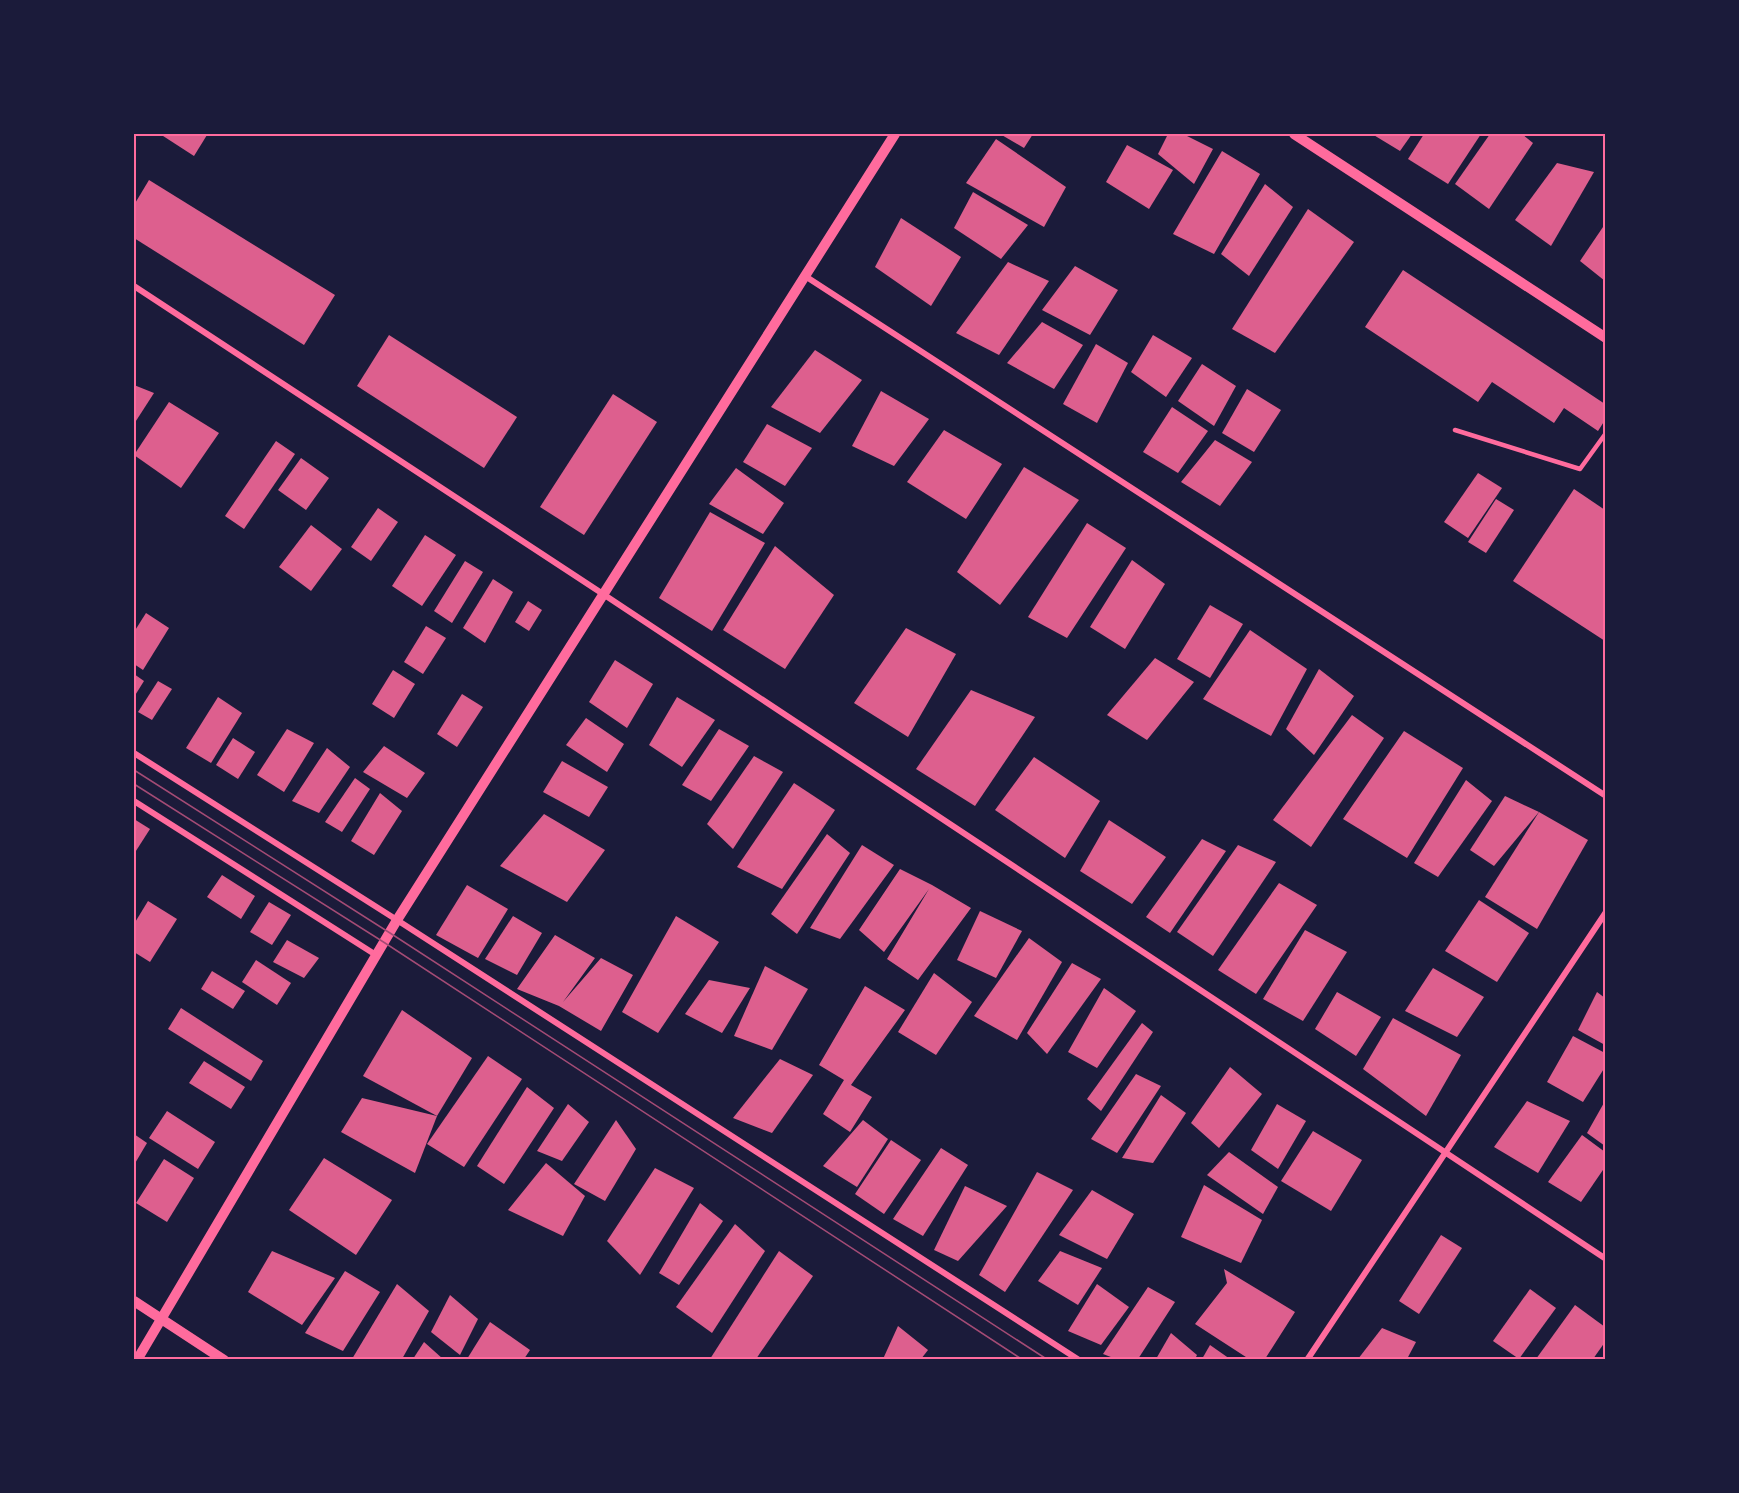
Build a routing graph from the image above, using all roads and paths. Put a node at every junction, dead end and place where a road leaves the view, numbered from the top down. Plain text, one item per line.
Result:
1 (895, 134) edge
2 (1294, 134) edge
3 (804, 276) junction
4 (134, 286) edge
5 (1605, 338) edge
6 (1455, 430) dead end
7 (1605, 433) edge
8 (603, 594) junction
9 (134, 753) edge
10 (1605, 796) edge
11 (134, 801) edge
12 (1605, 912) edge
13 (397, 920) junction
14 (377, 956) junction
15 (1446, 1154) junction
16 (1605, 1259) edge
17 (134, 1301) edge
18 (161, 1319) junction
19 (137, 1359) edge
20 (224, 1359) edge
21 (1079, 1359) edge
22 (1307, 1359) edge

1 - 3 street
2 - 5 street
3 - 8 street
3 - 10 street
4 - 8 street
6 - 7 lane
8 - 13 street
8 - 15 street
9 - 13 street
11 - 14 street
12 - 15 street
13 - 14 street
13 - 21 street
14 - 18 street
15 - 16 street
15 - 22 street
17 - 18 street
18 - 19 street
18 - 20 street

